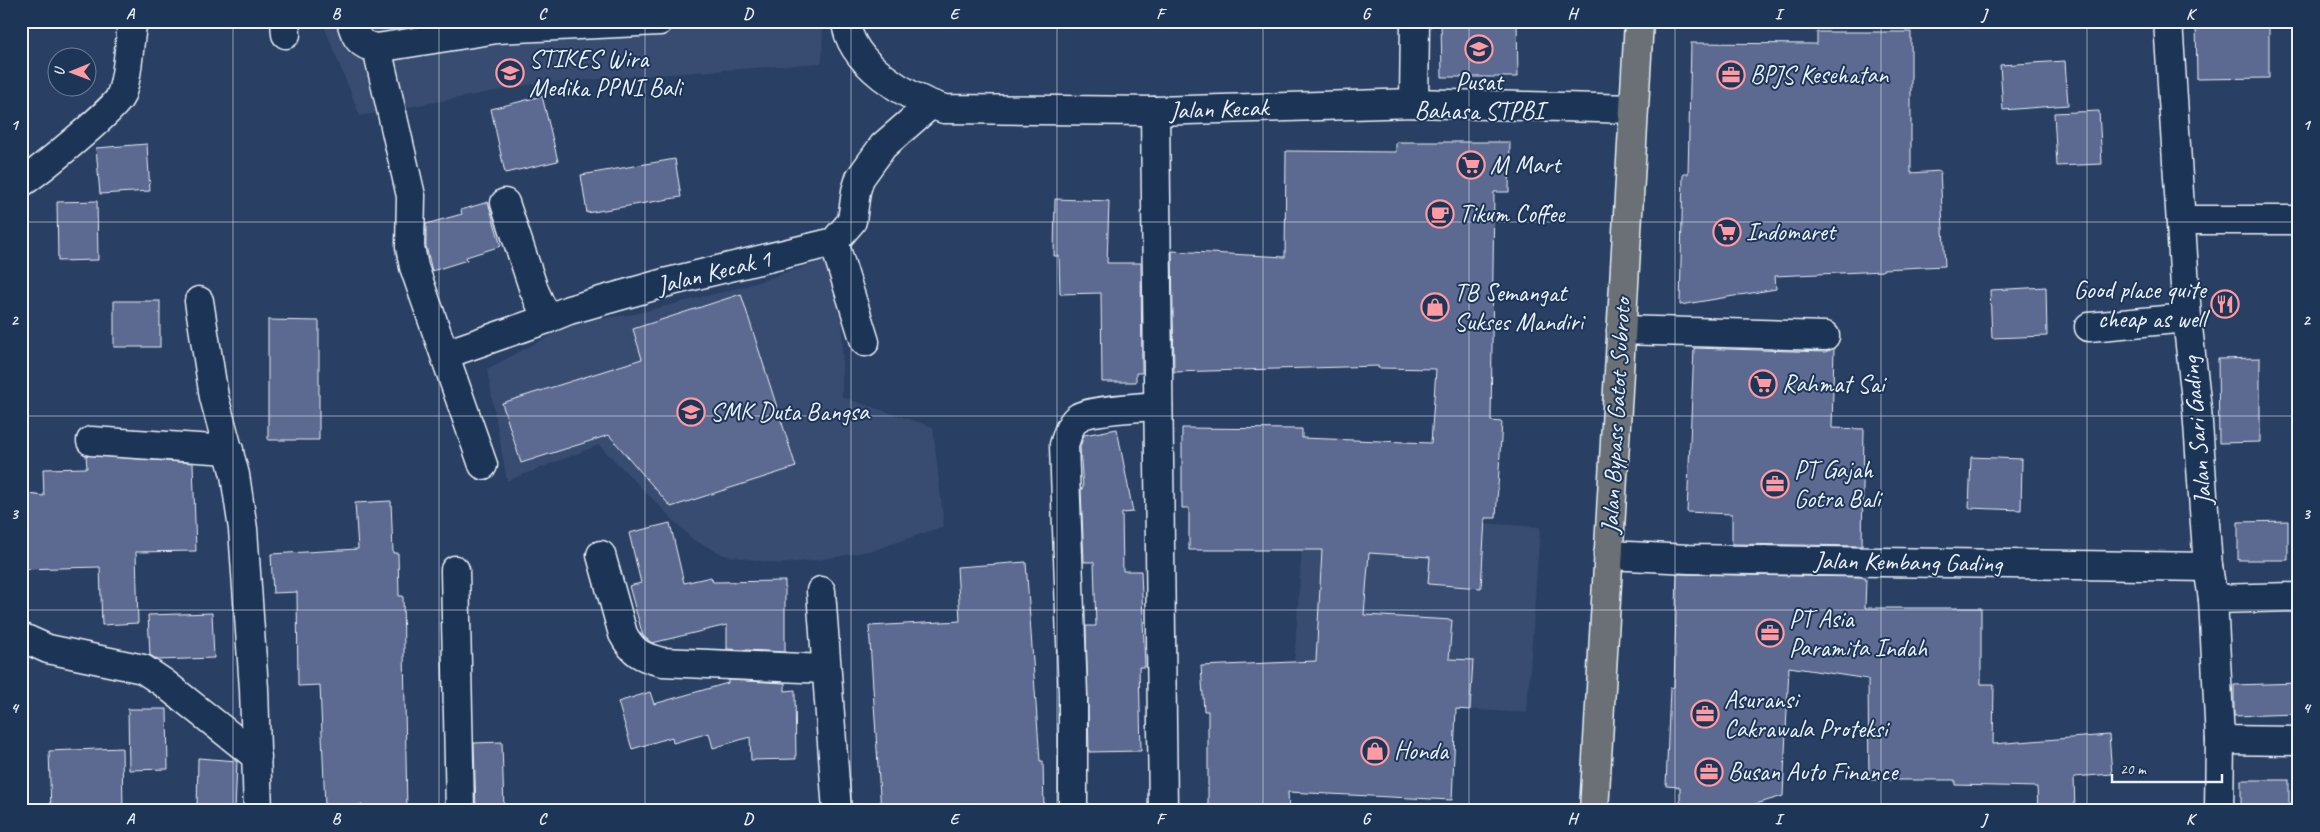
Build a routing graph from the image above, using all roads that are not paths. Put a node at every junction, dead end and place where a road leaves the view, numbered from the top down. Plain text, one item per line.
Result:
1 (132, 21) edge
2 (350, 21) edge
3 (659, 21) edge
4 (846, 21) edge
5 (1415, 21) edge
6 (1639, 21) edge
7 (2168, 21) edge
8 (377, 48) junction
9 (1414, 104) junction
10 (930, 105) junction
11 (1633, 109) junction
12 (1154, 111) junction
13 (21, 183) edge
14 (505, 203) dead end
15 (2181, 220) junction
16 (2299, 220) edge
17 (834, 242) junction
18 (199, 302) dead end
19 (2187, 318) junction
20 (547, 319) junction
21 (2089, 327) dead end
22 (1620, 330) junction
23 (1825, 336) dead end
24 (865, 342) dead end
25 (446, 354) junction
26 (1158, 406) junction
27 (91, 441) dead end
28 (229, 450) junction
29 (483, 466) dead end
30 (601, 555) dead end
31 (1608, 555) junction
32 (2208, 567) junction
33 (455, 570) dead end
34 (821, 591) dead end
35 (2299, 597) edge
36 (2213, 599) junction
37 (21, 638) edge
38 (825, 669) junction
39 (2220, 740) junction
40 (2299, 741) edge
41 (257, 757) junction
42 (258, 811) edge
43 (460, 811) edge
44 (837, 811) edge
45 (1074, 811) edge
46 (1163, 811) edge
47 (1594, 811) edge
48 (2219, 811) edge

1 - 13 street
2 - 8 street
3 - 8 street
4 - 10 street, Jalan Kecak
5 - 9 street
6 - 11 highway, Jalan Bypass Gatot Subroto
7 - 15 street, Jalan Sari Gading
8 - 25 street
9 - 11 street, Jalan Kecak
9 - 12 street, Jalan Kecak
10 - 12 street, Jalan Kecak
10 - 17 street
11 - 22 highway, Jalan Bypass Gatot Subroto
12 - 26 street
14 - 20 street
15 - 16 street
15 - 19 street, Jalan Sari Gading
17 - 20 street, Jalan Kecak 1
17 - 24 street
18 - 28 street
19 - 21 street
19 - 32 street, Jalan Sari Gading
20 - 25 street, Jalan Kecak 1
22 - 23 street
22 - 31 highway, Jalan Bypass Gatot Subroto
25 - 29 street
26 - 45 street
26 - 46 street
27 - 28 street
28 - 41 street
30 - 38 street
31 - 32 street, Jalan Kembang Gading
31 - 47 highway, Jalan Bypass Gatot Subroto
32 - 36 street, Jalan Sari Gading
33 - 43 street
34 - 38 street
35 - 36 street
36 - 39 street, Jalan Sari Gading
37 - 41 street
38 - 44 street
39 - 40 street
39 - 48 street, Jalan Sari Gading
41 - 42 street

